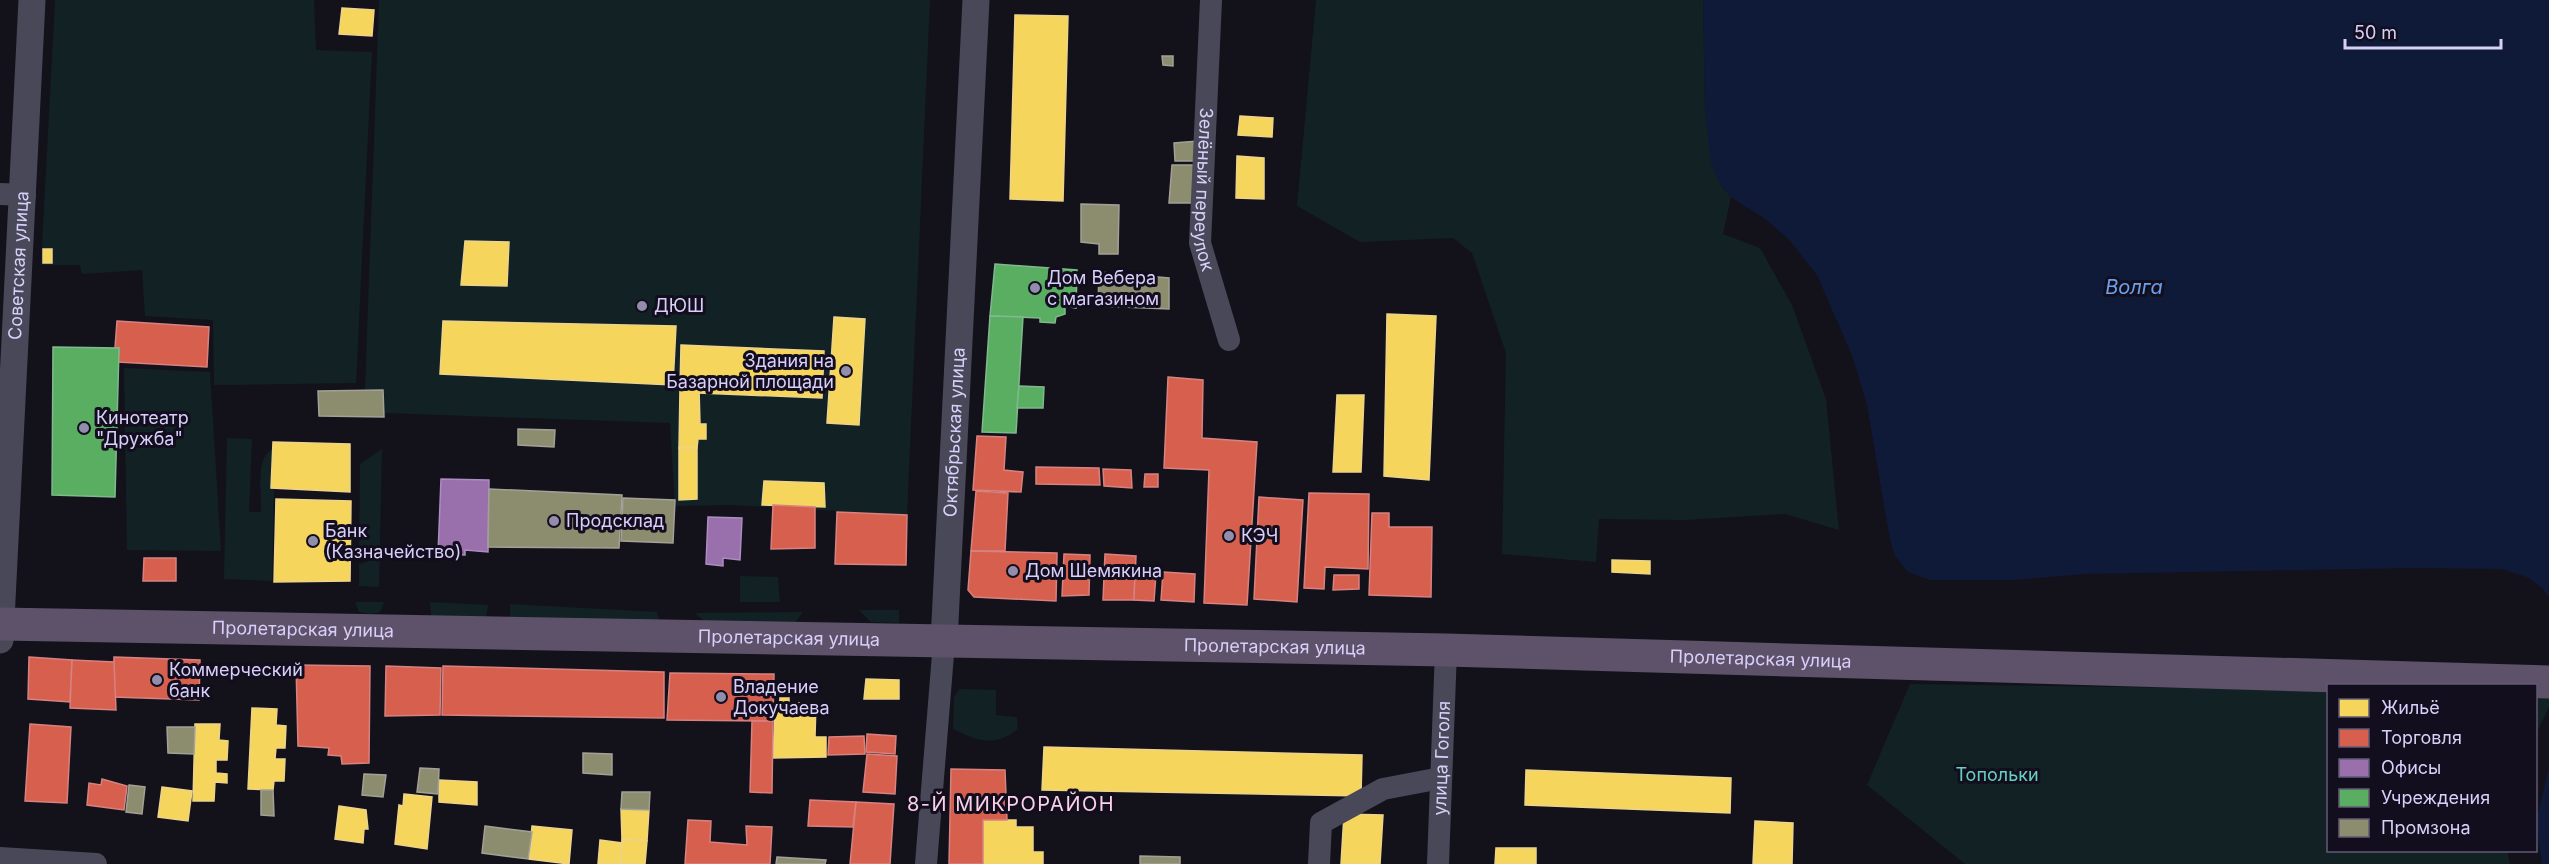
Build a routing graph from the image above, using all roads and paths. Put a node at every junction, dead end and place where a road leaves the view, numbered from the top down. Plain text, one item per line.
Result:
1 (32, 0) edge
2 (976, 0) edge
3 (1211, 0) edge
4 (12, 194) edge
5 (1229, 340) dead end
6 (0, 624) edge
7 (0, 640) edge
8 (944, 642) junction
9 (1446, 650) junction
10 (2549, 682) edge
11 (1441, 778) junction
12 (0, 858) edge
13 (96, 864) edge
14 (926, 864) edge
15 (1319, 864) edge
16 (1438, 864) edge

1 - 4 street, Советская улица
2 - 8 street, Октябрьская улица
3 - 5 street, Зелёный переулок
4 - 6 street, Советская улица
6 - 7 street, Советская улица
6 - 8 main road, Пролетарская улица
8 - 9 main road, Пролетарская улица
8 - 14 street, Октябрьская улица
9 - 10 main road, Пролетарская улица
9 - 11 street, улица Гоголя
11 - 15 street
11 - 16 street, улица Гоголя
12 - 13 street

